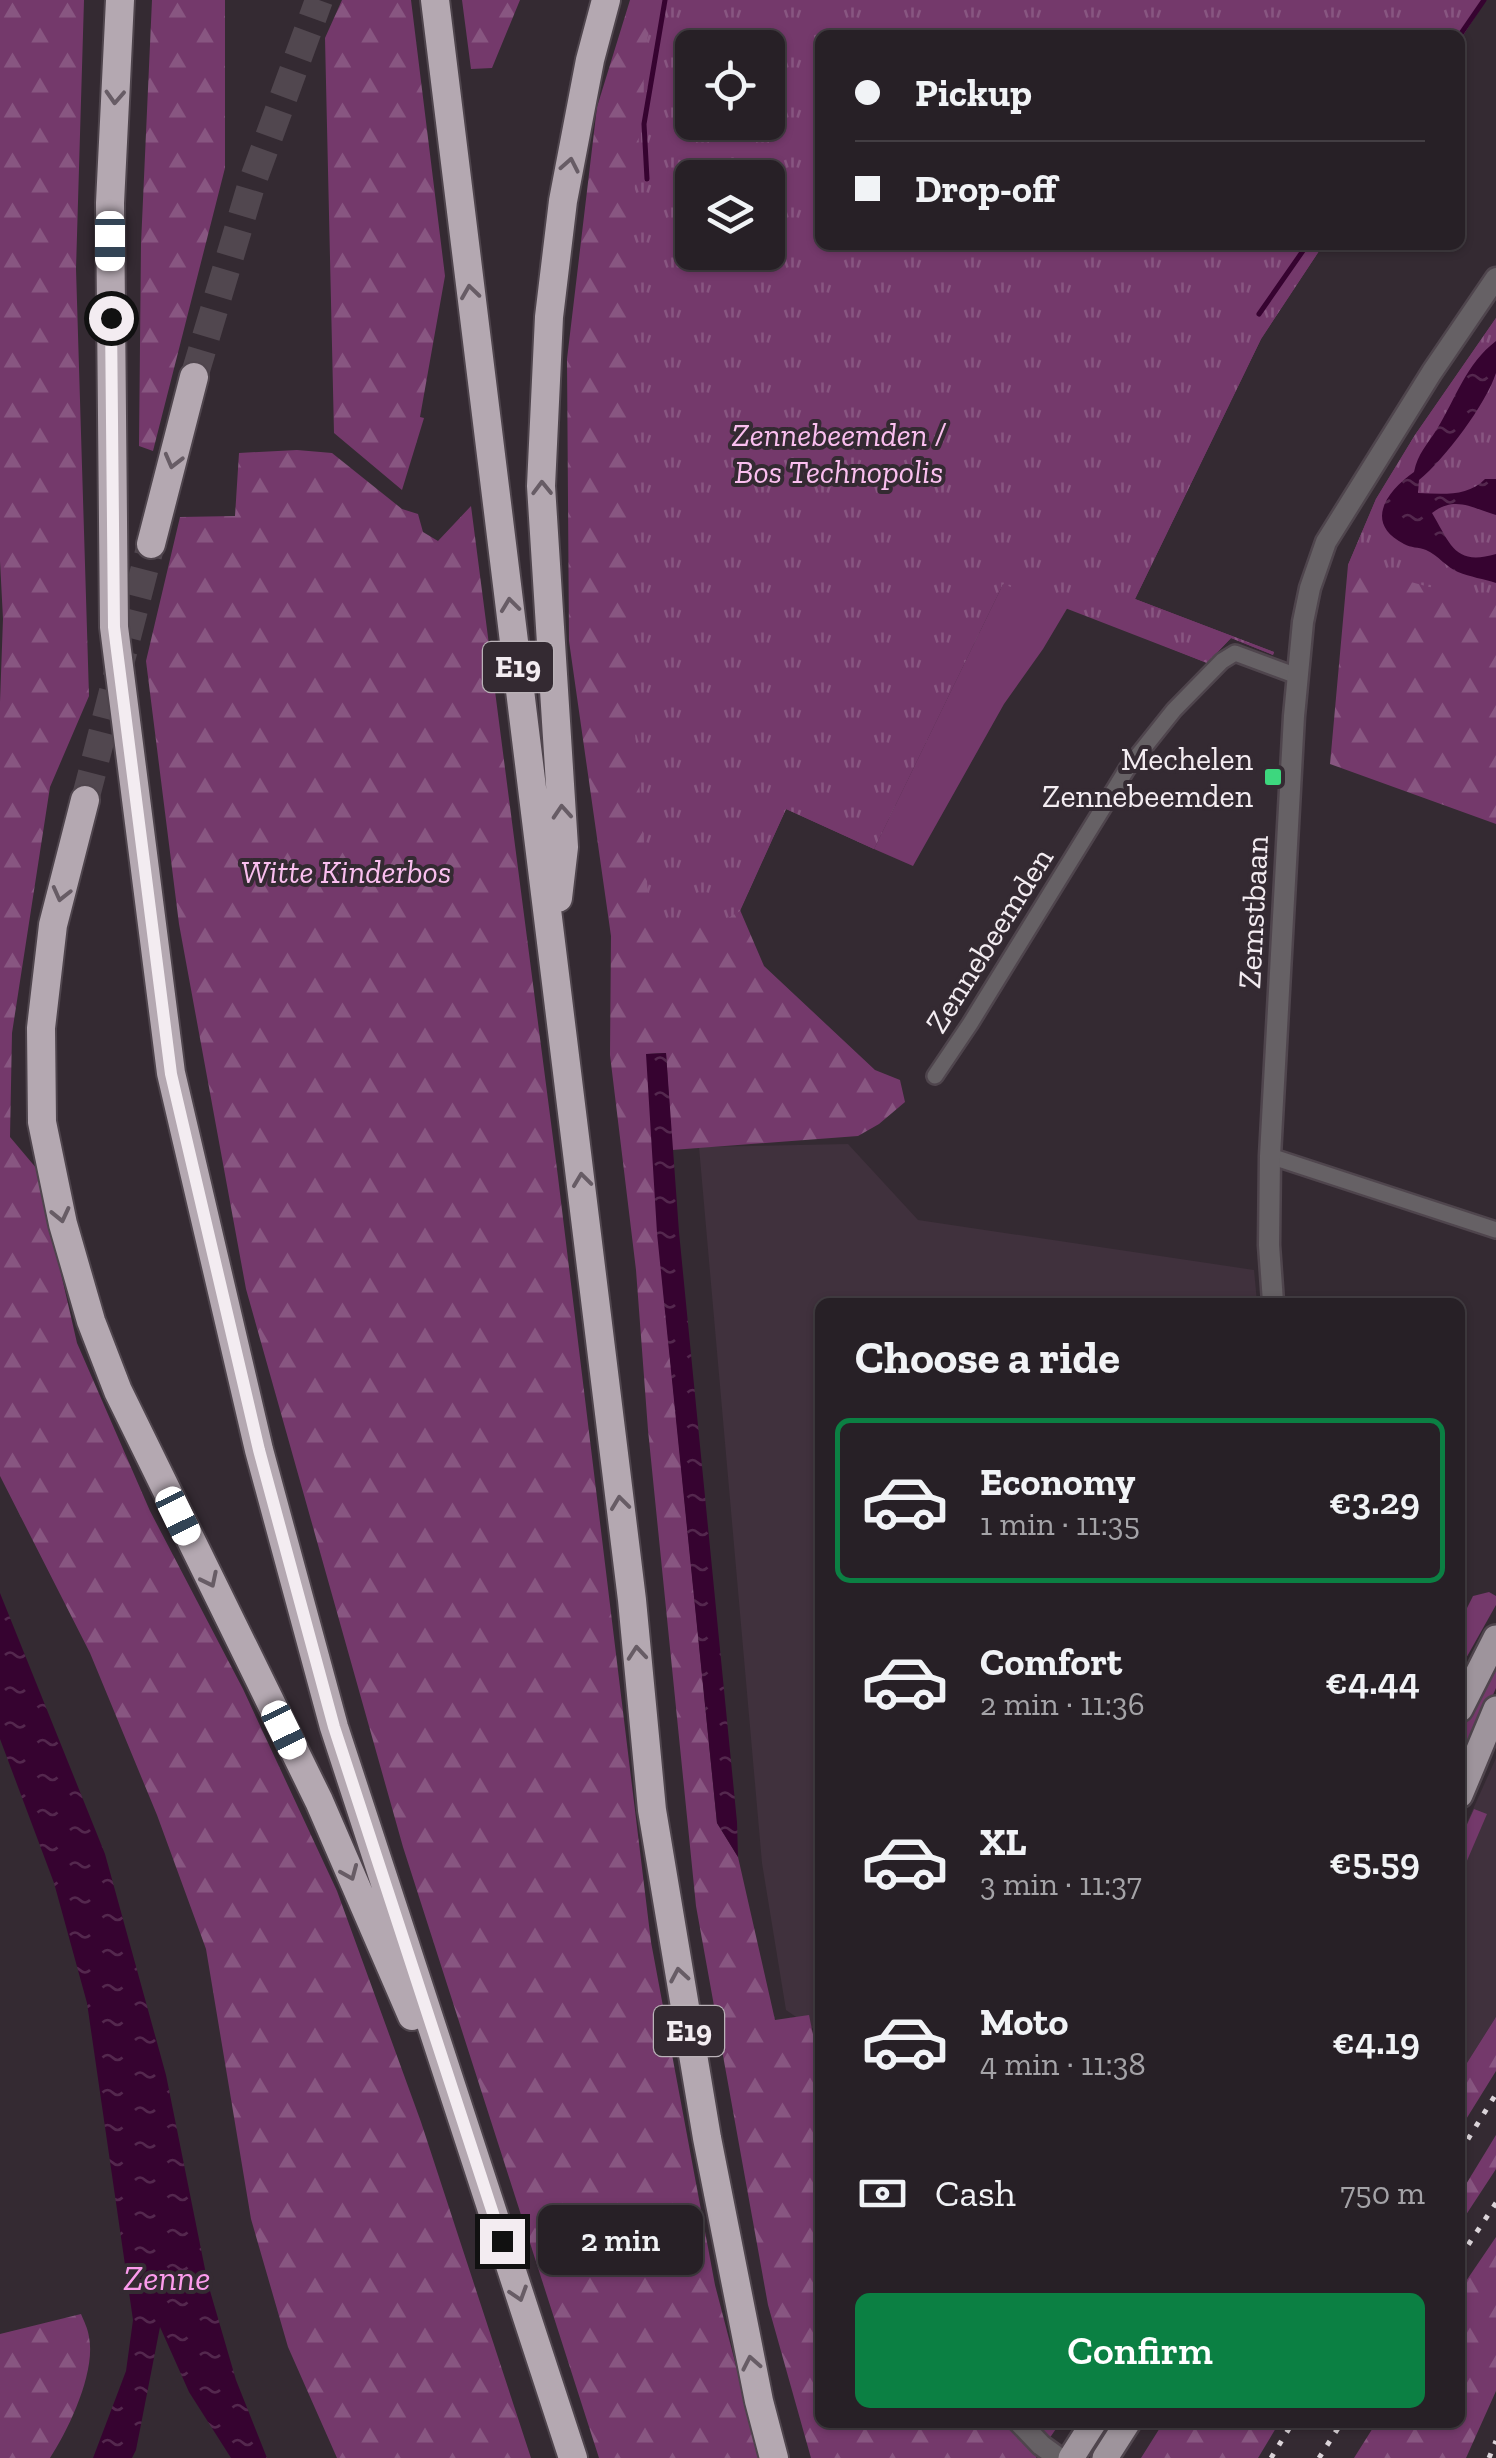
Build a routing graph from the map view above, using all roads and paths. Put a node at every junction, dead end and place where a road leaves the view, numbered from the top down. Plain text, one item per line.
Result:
1 (120, 0) edge
2 (435, 0) edge
3 (606, 0) edge
4 (1496, 278) edge
5 (194, 377) tunnel mouth
6 (151, 544) tunnel mouth
7 (1298, 676) junction
8 (85, 800) tunnel mouth
9 (554, 944) junction
10 (935, 1076) dead end
11 (1270, 1156) junction
12 (1496, 1230) edge
13 (1273, 1298) edge
14 (1496, 1638) edge
15 (1465, 1699) edge
16 (1496, 1709) edge
17 (1465, 1783) edge
18 (478, 2169) junction
19 (1025, 2428) edge
20 (1091, 2428) edge
21 (573, 2458) edge
22 (774, 2458) edge
23 (1059, 2458) edge
24 (1072, 2458) edge

1 -> 18 highway
9 -> 2 highway, E19
9 -> 3 highway
4 - 7 street, Zemstbaan
5 -> 6 highway
7 - 10 street, Zennebeemden
7 - 11 street, Zemstbaan
8 -> 18 highway
22 -> 9 highway, E19
11 - 12 street
11 - 13 street, Zemstbaan
14 - 15 main road
16 - 17 main road
18 -> 21 highway
19 - 23 street
20 - 24 main road

